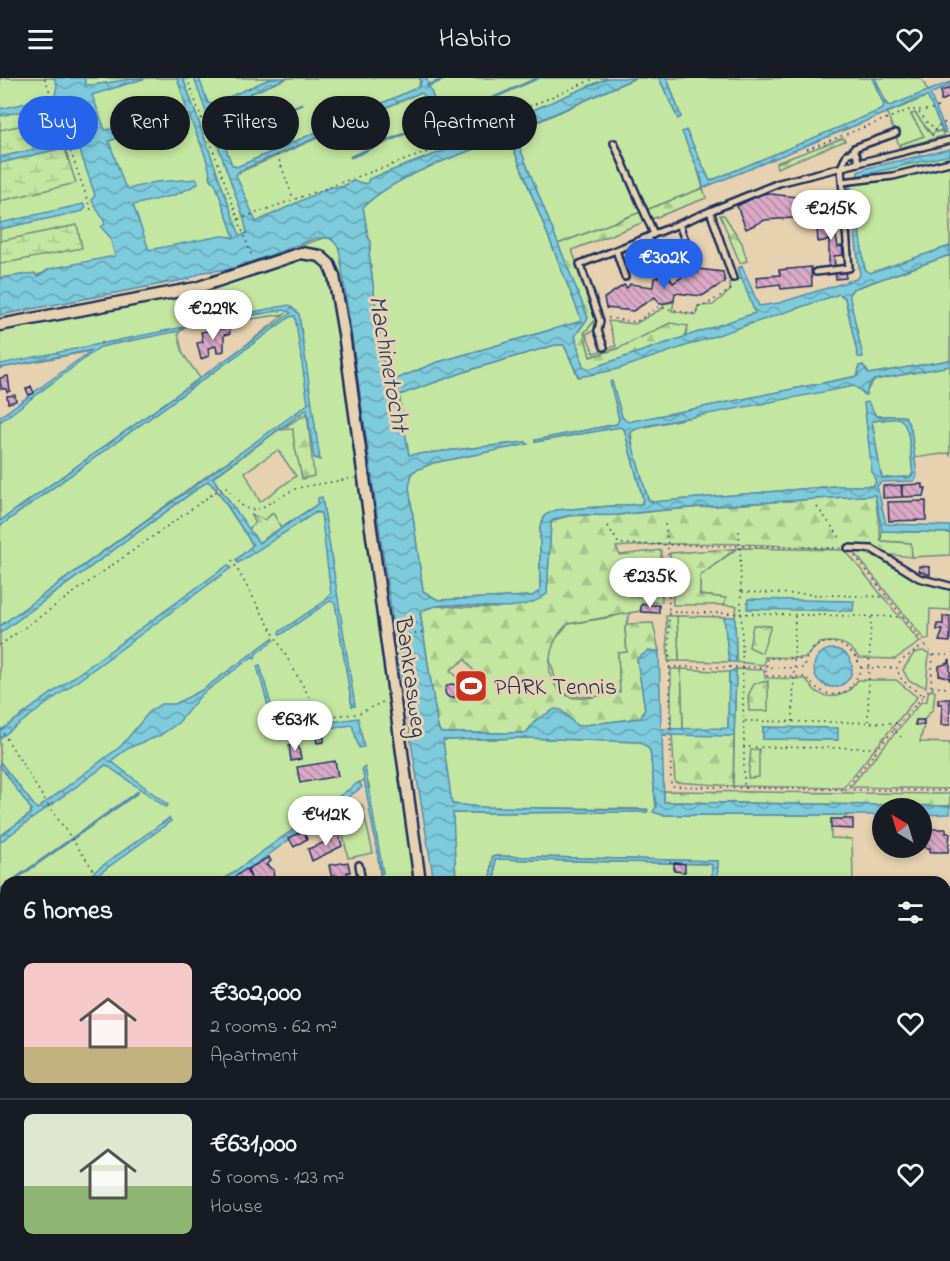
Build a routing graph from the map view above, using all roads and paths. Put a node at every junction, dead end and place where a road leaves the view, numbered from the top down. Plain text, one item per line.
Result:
1 (45, 78) edge
2 (187, 78) edge
3 (596, 78) edge
4 (249, 87) dead end
5 (252, 94) dead end
6 (938, 107) dead end
7 (917, 109) junction
8 (946, 122) dead end
9 (896, 133) dead end
10 (950, 141) edge
11 (614, 142) dead end
12 (807, 149) dead end
13 (275, 150) edge
14 (855, 151) junction
15 (950, 162) edge
16 (859, 163) junction
17 (841, 168) junction
18 (842, 182) junction
19 (293, 198) junction
20 (91, 210) dead end
21 (710, 211) junction
22 (239, 219) junction
23 (679, 224) junction
24 (651, 235) junction
25 (616, 250) junction
26 (693, 262) dead end
27 (255, 266) junction
28 (659, 268) dead end
29 (816, 272) dead end
30 (625, 277) dead end
31 (733, 278) joint
32 (600, 321) junction
33 (0, 325) edge
34 (101, 342) dead end
35 (604, 347) dead end
36 (102, 348) dead end
37 (363, 477) junction
38 (817, 507) dead end
39 (665, 524) dead end
40 (608, 526) dead end
41 (739, 531) dead end
42 (668, 545) junction
43 (740, 546) junction
44 (848, 548) junction
45 (232, 560) dead end
46 (950, 586) edge
47 (742, 592) junction
48 (888, 597) junction
49 (667, 612) junction
50 (742, 614) junction
51 (795, 615) junction
52 (871, 616) junction
53 (904, 617) junction
54 (427, 632) dead end
55 (393, 638) dead end
56 (926, 644) junction
57 (0, 645) edge
58 (933, 655) junction
59 (950, 655) edge
60 (794, 659) junction
61 (805, 660) junction
62 (669, 667) junction
63 (742, 667) junction
64 (767, 667) junction
65 (794, 668) junction
66 (804, 668) junction
67 (861, 668) junction
68 (869, 668) junction
69 (897, 668) junction
70 (793, 677) junction
71 (806, 677) junction
72 (931, 687) junction
73 (950, 688) edge
74 (923, 696) junction
75 (394, 700) junction
76 (744, 721) junction
77 (793, 722) junction
78 (868, 723) junction
79 (900, 723) junction
80 (1, 728) edge
81 (894, 730) junction
82 (901, 737) dead end
83 (744, 747) junction
84 (878, 748) junction
85 (744, 788) junction
86 (844, 790) junction
87 (950, 791) edge
88 (671, 858) dead end
89 (670, 863) dead end
90 (359, 865) dead end
91 (98, 876) edge
92 (361, 876) edge
93 (419, 876) edge

1 - 20 path
2 - 22 path
3 - 19 path
4 - 5 path
6 - 7 path
7 - 8 path
7 - 12 path
9 - 14 lane
10 - 16 lane
11 - 24 lane
13 - 19 path
14 - 16 lane
14 - 17 lane
15 - 18 lane
16 - 17 lane
17 - 18 lane
17 - 21 lane
18 - 29 lane
19 - 22 path
21 - 23 lane
21 - 31 lane
22 - 27 path
23 - 24 lane
23 - 26 lane
24 - 25 lane
24 - 28 lane
25 - 30 lane
25 - 32 lane
27 - 33 street
27 - 37 street, Bankrasweg
31 - 32 path
32 - 35 lane
34 - 36 path
37 - 57 path
37 - 75 street, Bankrasweg
38 - 44 path
39 - 42 path
40 - 42 path
41 - 43 path
42 - 43 path
42 - 49 path
43 - 44 path
43 - 47 path
44 - 46 lane
44 - 48 path
45 - 75 path
47 - 48 path
47 - 50 path
48 - 53 path
49 - 50 path
49 - 62 path
50 - 51 path
50 - 63 path
51 - 52 path
51 - 60 path
52 - 53 path
52 - 68 path
53 - 56 path
54 - 55 path
56 - 58 path
56 - 69 path
58 - 59 path
58 - 72 path
60 - 61 path
60 - 64 path
60 - 65 path
61 - 66 path
61 - 67 path
62 - 63 path
62 - 85 path
63 - 64 path
63 - 76 path
64 - 65 path
64 - 70 path
65 - 66 path
65 - 70 path
66 - 71 path
67 - 68 path
67 - 71 path
68 - 69 path
68 - 78 path
69 - 74 path
70 - 71 path
70 - 77 path
72 - 73 path
72 - 74 path
74 - 79 path
75 - 93 street, Bankrasweg
76 - 77 path
76 - 83 path
77 - 78 path
78 - 79 path
79 - 81 path
80 - 91 path
81 - 82 path
81 - 84 path
83 - 84 path
83 - 85 path
84 - 86 path
85 - 86 path
86 - 87 path
88 - 89 path
90 - 92 lane

